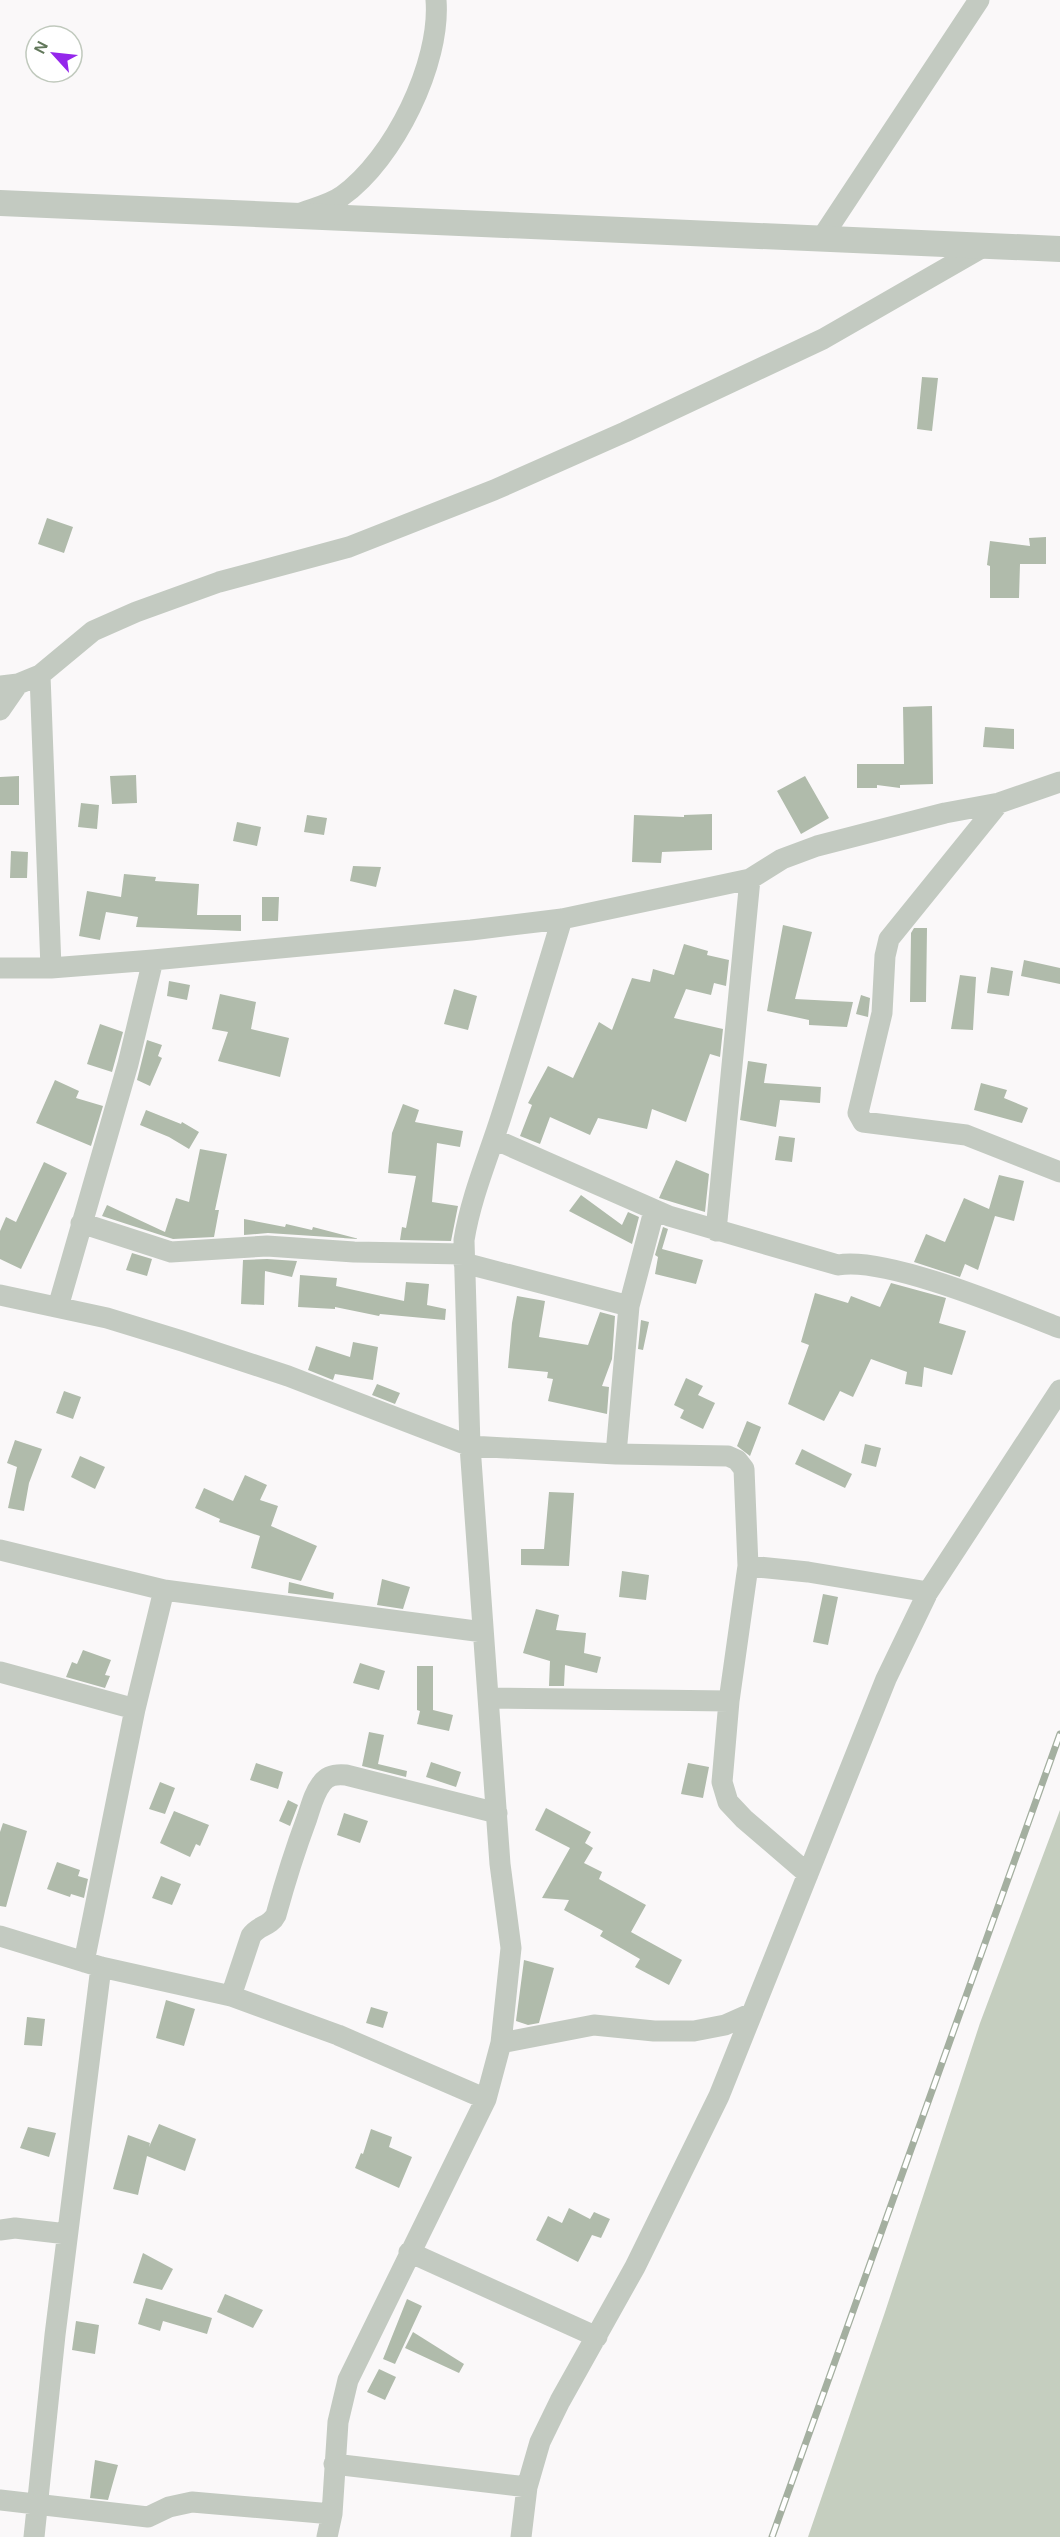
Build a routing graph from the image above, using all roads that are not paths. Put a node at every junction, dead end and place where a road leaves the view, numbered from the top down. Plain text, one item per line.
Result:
1 (436, 0) edge
2 (979, 0) edge
3 (0, 203) edge
4 (292, 216) junction
5 (820, 239) junction
6 (985, 246) junction
7 (1060, 249) edge
8 (40, 675) junction
9 (9, 685) edge
10 (0, 710) edge
11 (1060, 782) edge
12 (999, 803) junction
13 (750, 879) junction
14 (562, 919) junction
15 (153, 960) junction
16 (0, 968) edge
17 (51, 968) junction
18 (494, 1139) junction
19 (1060, 1172) edge
20 (654, 1211) junction
21 (81, 1223) junction
22 (716, 1231) junction
23 (464, 1259) junction
24 (0, 1294) edge
25 (629, 1306) junction
26 (58, 1307) junction
27 (1060, 1328) edge
28 (1060, 1390) edge
29 (470, 1446) junction
30 (616, 1454) junction
31 (0, 1550) edge
32 (748, 1566) junction
33 (164, 1590) junction
34 (928, 1592) junction
35 (483, 1632) junction
36 (0, 1672) edge
37 (490, 1698) junction
38 (729, 1701) junction
39 (135, 1709) junction
40 (497, 1813) junction
41 (808, 1874) junction
42 (0, 1936) edge
43 (92, 1964) junction
44 (231, 1996) junction
45 (752, 2013) junction
46 (501, 2043) junction
47 (486, 2099) junction
48 (0, 2230) edge
49 (67, 2234) junction
50 (409, 2252) junction
51 (597, 2337) junction
52 (334, 2464) junction
53 (527, 2487) junction
54 (0, 2500) edge
55 (36, 2504) junction
56 (332, 2514) junction
57 (34, 2537) edge
58 (327, 2537) edge
59 (521, 2537) edge

1 - 4 street
2 - 5 street
3 - 4 street
4 - 5 street
5 - 6 street
6 - 7 street
6 - 8 street
8 - 9 street
8 - 17 street
9 - 10 street
11 - 12 street
12 - 13 street
12 - 19 street
13 - 14 street
13 - 22 street
14 - 15 street
14 - 18 street
15 - 17 street
15 - 21 street
16 - 17 street
18 - 20 street
18 - 23 street
20 - 22 street
20 - 25 street
21 - 23 street
21 - 26 street
22 - 27 street
23 - 25 street
23 - 29 street
24 - 26 street
25 - 30 street
26 - 29 street
28 - 34 street
29 - 30 street
29 - 35 street
30 - 32 street
31 - 33 street
32 - 34 street
32 - 38 street
33 - 35 street
33 - 39 street
34 - 41 street
35 - 37 street
36 - 39 street
37 - 38 street
37 - 40 street
38 - 41 street
39 - 43 street
40 - 44 street
40 - 46 street
41 - 45 street
42 - 43 street
43 - 44 street
43 - 49 street
44 - 47 street
45 - 46 street
45 - 51 street
46 - 47 street
47 - 50 street
48 - 49 street
49 - 55 street
50 - 51 street
50 - 52 street
51 - 53 street
52 - 53 street
52 - 56 street
53 - 59 street
54 - 55 street
55 - 56 street
55 - 57 street
56 - 58 street

